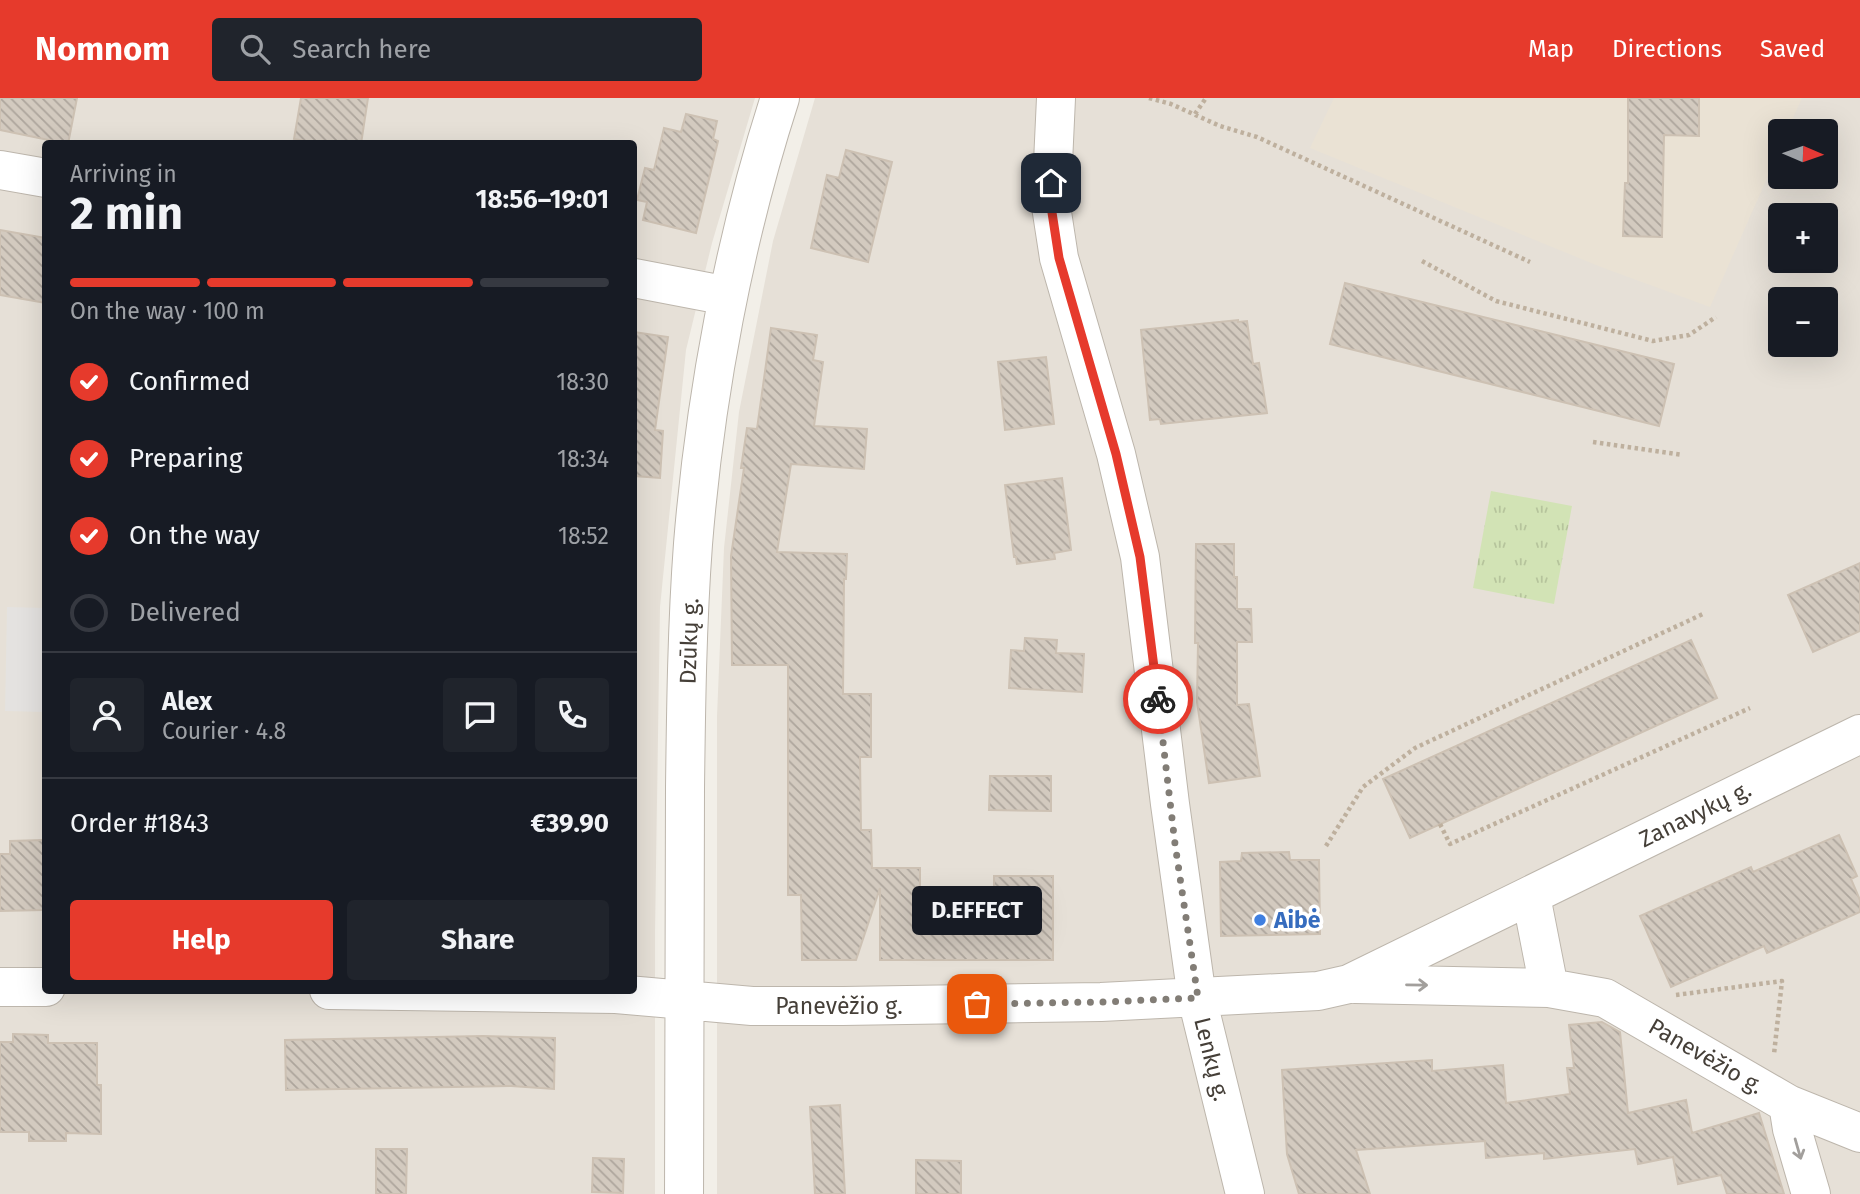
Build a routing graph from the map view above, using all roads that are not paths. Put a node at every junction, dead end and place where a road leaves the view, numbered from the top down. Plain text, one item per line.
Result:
1 (780, 98) edge
2 (1056, 98) edge
3 (0, 170) edge
4 (42, 177) edge
5 (637, 279) edge
6 (728, 296) junction
7 (1860, 734) edge
8 (1531, 896) junction
9 (1349, 984) junction
10 (0, 987) edge
11 (42, 987) edge
12 (1549, 988) junction
13 (616, 994) edge
14 (1198, 998) junction
15 (684, 1000) junction
16 (1778, 1098) junction
17 (1860, 1133) edge
18 (684, 1194) edge
19 (1245, 1194) edge
20 (1811, 1194) edge

1 - 6 street, Dzūkų g.
2 - 14 street, Lenkų g.
3 - 4 street
5 - 6 street
6 - 15 street, Dzūkų g.
7 - 8 street, Zanavykų g.
8 - 9 street, Panevėžio g.
8 - 12 street
9 -> 12 street, Panevėžio g.
9 - 14 street, Panevėžio g.
10 - 11 street
12 - 16 street, Panevėžio g.
13 - 15 street, Panevėžio g.
14 - 15 street, Panevėžio g.
14 - 19 street, Lenkų g.
15 - 18 street, Dzūkų g.
16 - 17 street, Panevėžio g.
16 -> 20 street

